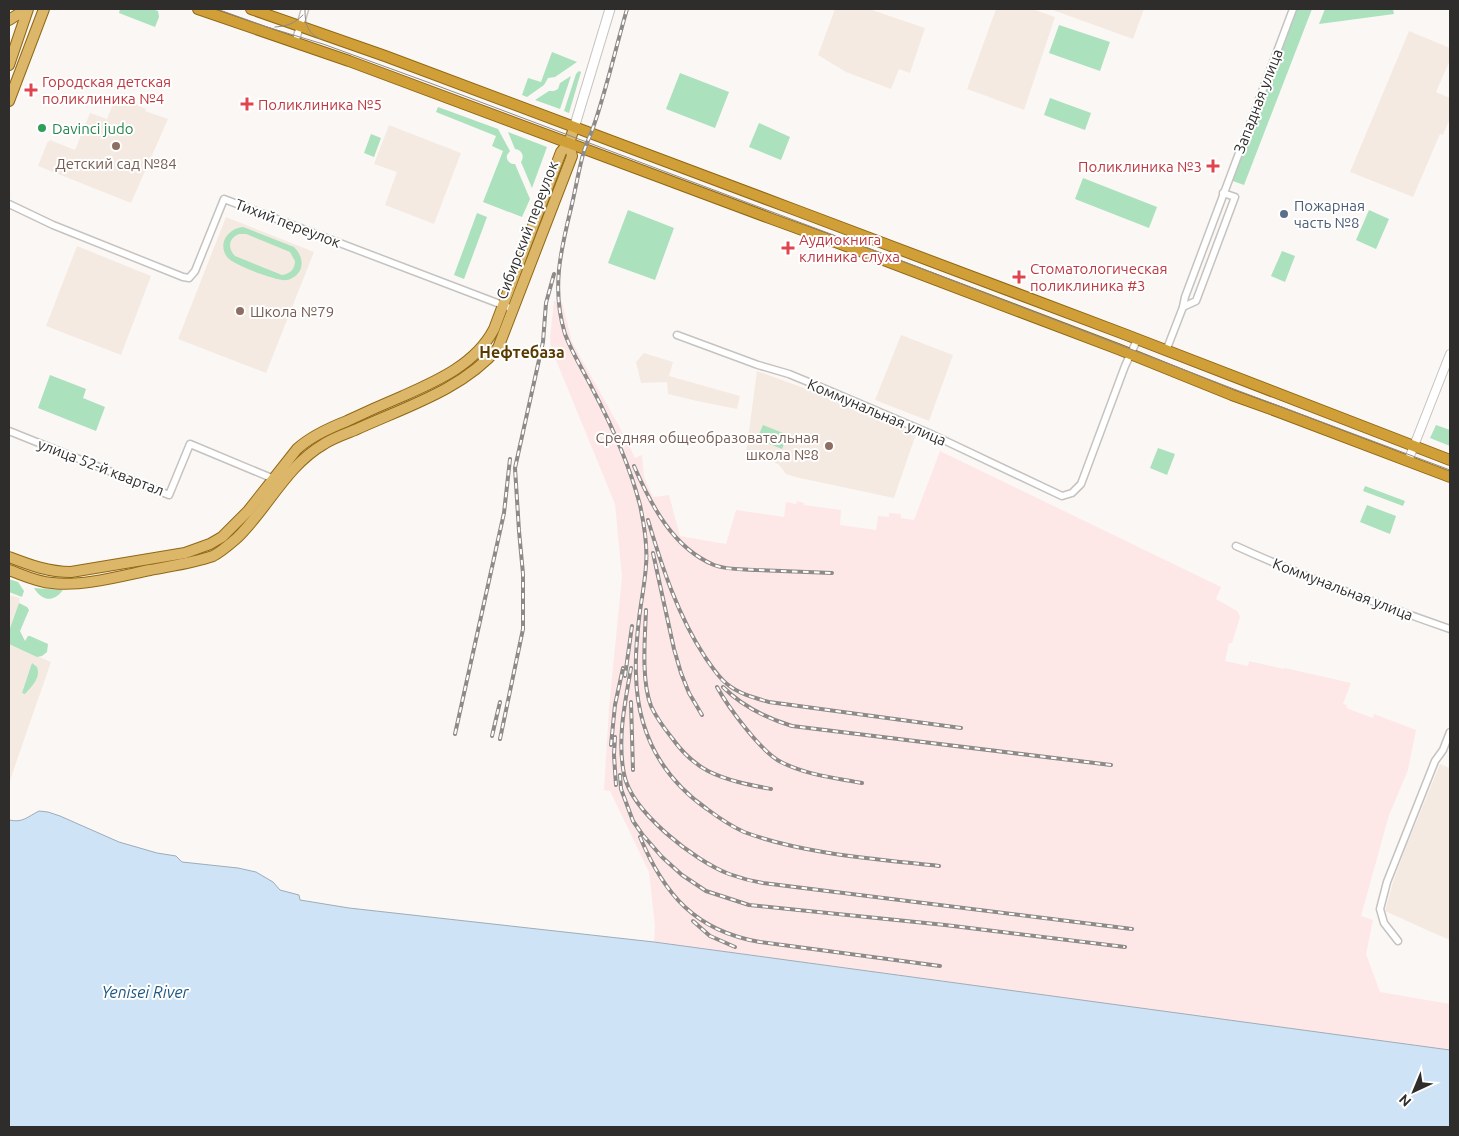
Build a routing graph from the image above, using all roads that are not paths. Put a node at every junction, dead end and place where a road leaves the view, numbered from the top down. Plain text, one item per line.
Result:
1 (23, 9) edge
2 (28, 9) edge
3 (44, 9) edge
4 (198, 9) edge
5 (251, 9) edge
6 (610, 9) edge
7 (1293, 9) edge
8 (304, 12) edge
9 (9, 20) edge
10 (300, 26) junction
11 (295, 43) junction
12 (9, 64) edge
13 (9, 101) edge
14 (574, 128) junction
15 (568, 143) junction
16 (1223, 193) junction
17 (9, 204) edge
18 (502, 306) junction
19 (1183, 307) junction
20 (513, 310) junction
21 (677, 335) dead end
22 (1137, 340) junction
23 (1166, 350) junction
24 (1450, 354) edge
25 (1131, 355) junction
26 (9, 431) edge
27 (1414, 446) junction
28 (1450, 460) edge
29 (1408, 461) junction
30 (1450, 477) edge
31 (274, 479) junction
32 (242, 525) junction
33 (1236, 546) dead end
34 (9, 557) edge
35 (186, 558) junction
36 (9, 570) edge
37 (71, 572) junction
38 (73, 583) junction
39 (1450, 629) edge
40 (1450, 732) edge
41 (1398, 941) dead end

1 - 9 main road
2 - 12 main road
3 - 13 main road
4 - 11 highway
5 - 10 highway
6 - 14 main road
7 - 16 street, Западная улица
8 - 10 street
10 - 11 street
10 - 14 highway
11 - 15 highway
14 - 15 main road
14 - 22 highway
15 - 18 main road, Сибирский переулок
15 - 20 main road, Сибирский переулок
15 - 25 highway
16 - 19 street, Западная улица
16 - 19 street, Западная улица
17 - 18 street, Тихий переулок
18 - 20 street
18 - 31 main road, Сибирский переулок
19 - 23 street, Западная улица
20 - 32 main road, Сибирский переулок
21 - 25 street, Коммунальная улица
22 - 23 highway
22 - 25 street
23 - 27 highway
24 - 27 street
25 - 29 highway
26 - 31 street, улица 52-й квартал
27 - 28 highway
27 - 29 street
29 - 30 highway
31 - 32 main road, Сибирский переулок
32 - 35 main road, Сибирский переулок
33 - 39 street, Коммунальная улица
34 - 37 main road, Сибирский переулок
35 - 37 main road, Сибирский переулок
35 - 38 main road, Сибирский переулок
36 - 38 main road, Сибирский переулок
37 - 38 main road
40 - 41 street

